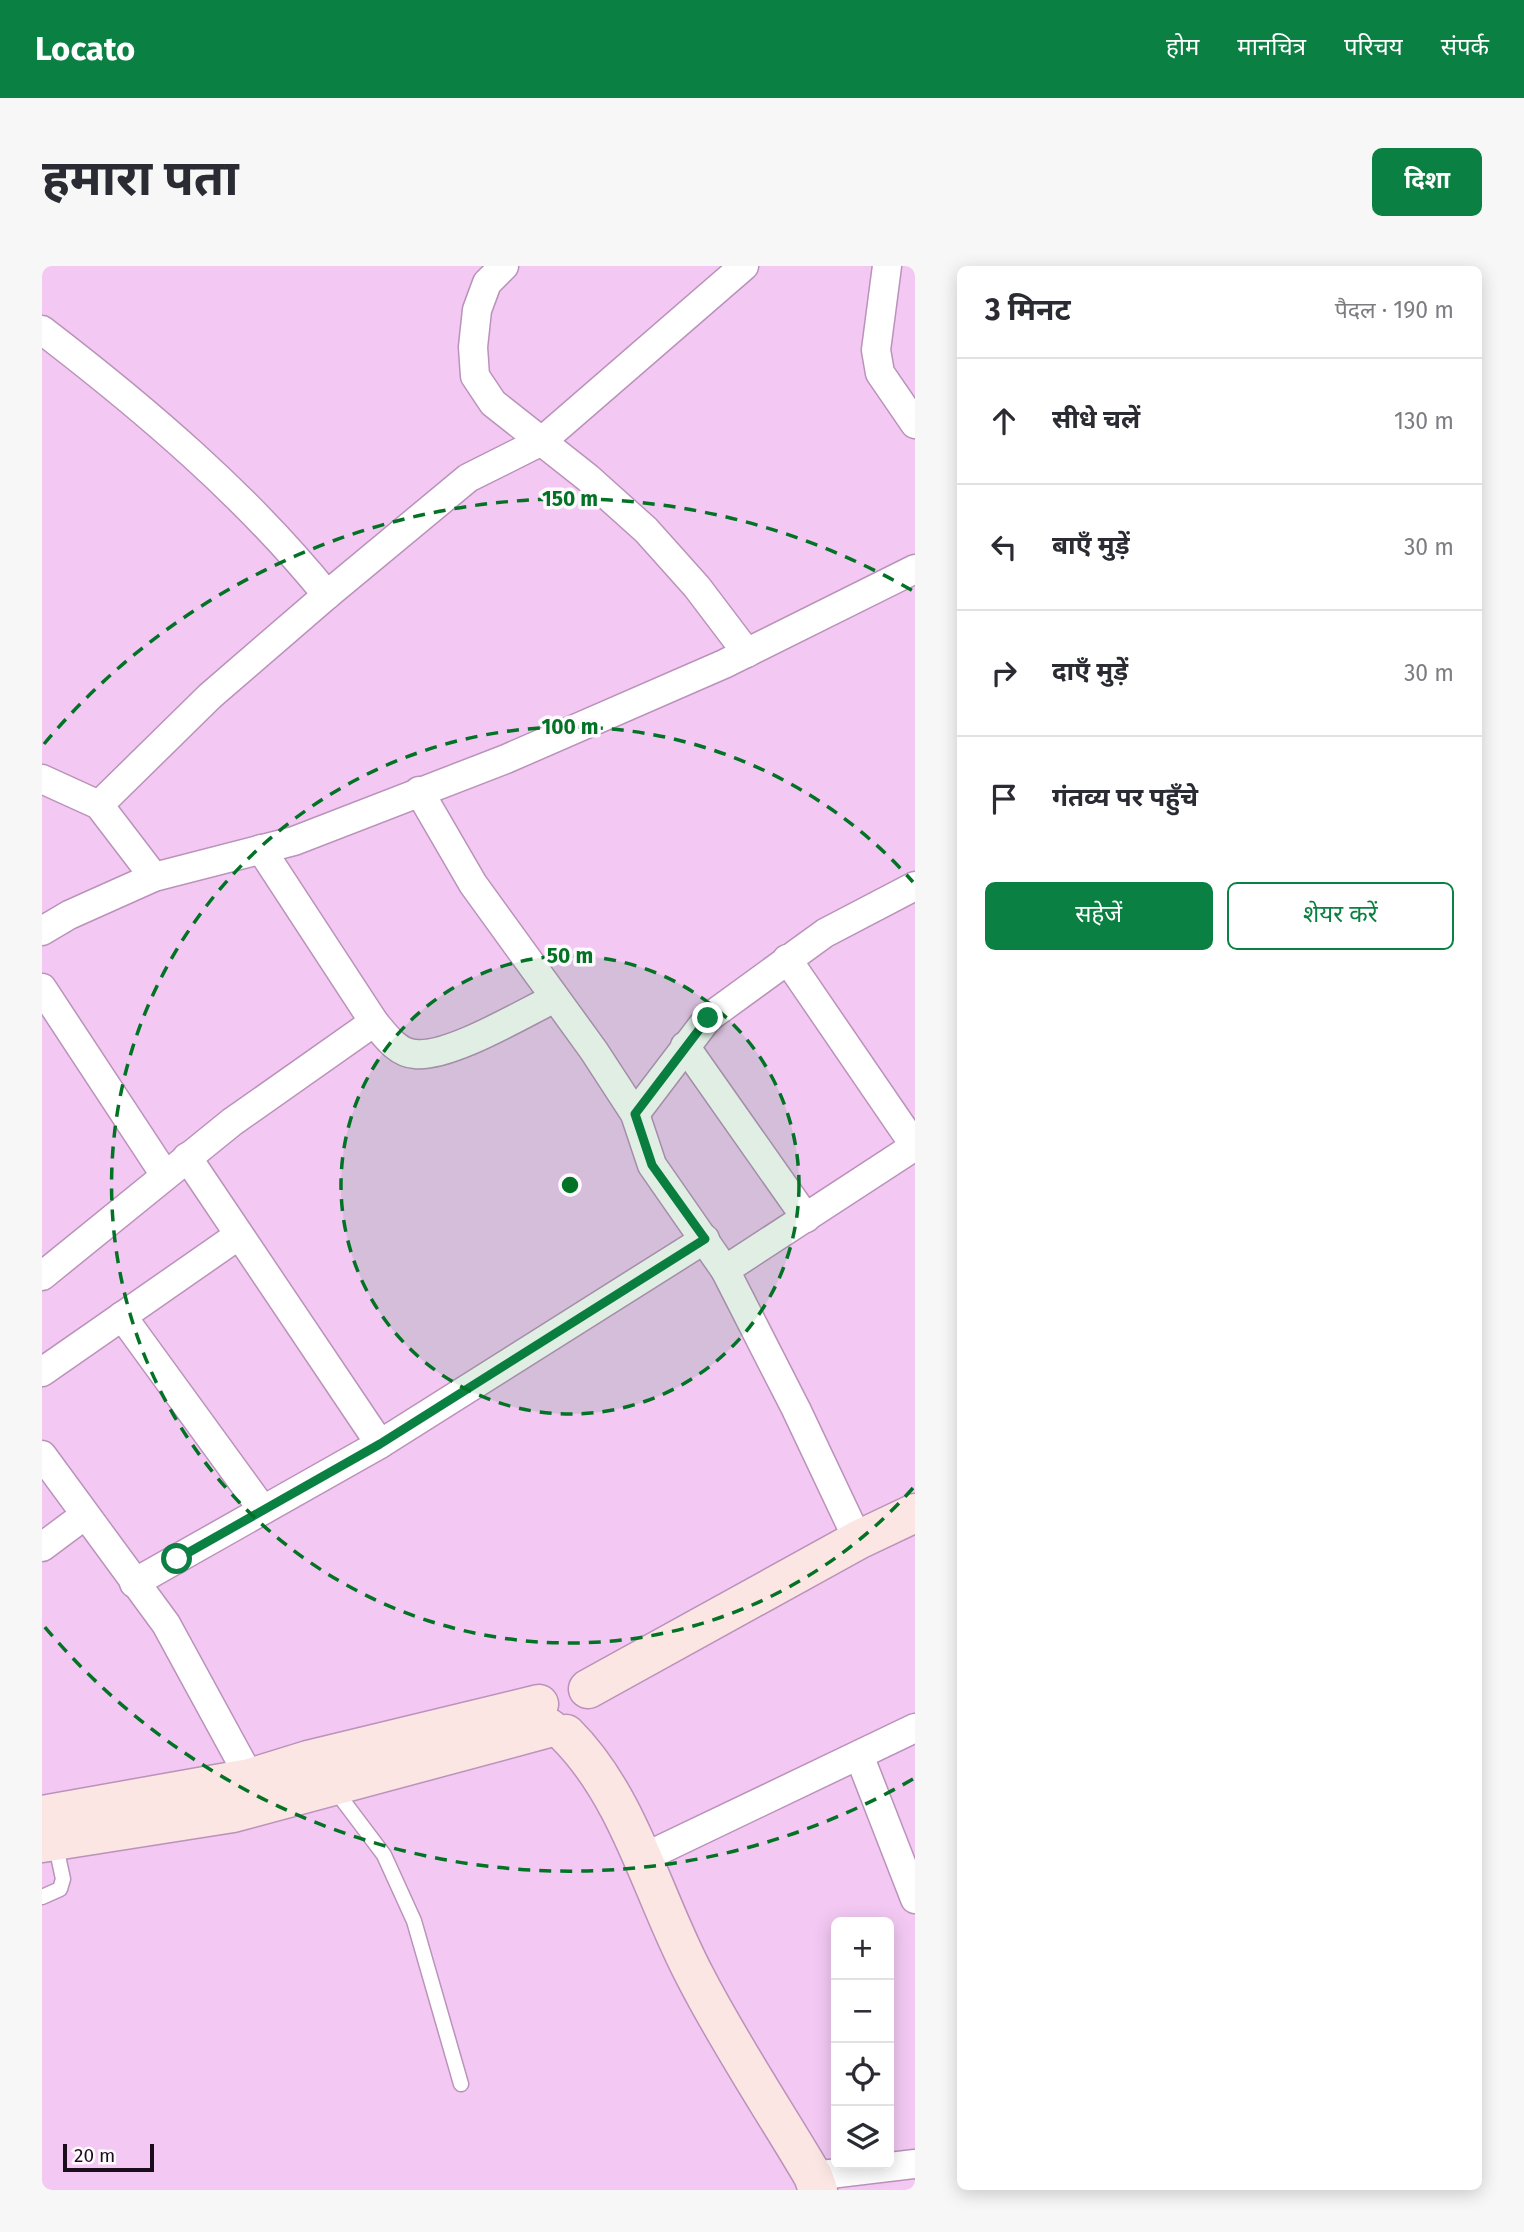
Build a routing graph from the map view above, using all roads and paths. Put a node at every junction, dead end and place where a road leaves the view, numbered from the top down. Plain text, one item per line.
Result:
1 (504, 266) edge
2 (744, 266) edge
3 (887, 266) edge
4 (42, 330) edge
5 (915, 425) edge
6 (542, 441) junction
7 (915, 569) edge
8 (327, 595) junction
9 (747, 653) junction
10 (42, 779) edge
11 (419, 791) junction
12 (99, 805) junction
13 (261, 849) junction
14 (154, 877) junction
15 (915, 886) edge
16 (42, 931) edge
17 (787, 959) junction
18 (42, 988) edge
19 (555, 998) junction
20 (374, 1023) junction
21 (685, 1046) junction
22 (635, 1114) junction
23 (915, 1146) edge
24 (187, 1157) junction
25 (165, 1175) junction
26 (806, 1218) junction
27 (239, 1235) junction
28 (705, 1239) junction
29 (725, 1270) junction
30 (42, 1276) edge
31 (122, 1316) junction
32 (42, 1371) edge
33 (380, 1444) junction
34 (42, 1455) edge
35 (263, 1510) junction
36 (915, 1513) edge
37 (85, 1515) junction
38 (858, 1540) junction
39 (42, 1547) edge
40 (134, 1583) junction
41 (552, 1722) junction
42 (915, 1728) edge
43 (859, 1755) junction
44 (250, 1777) junction
45 (331, 1787) junction
46 (46, 1833) edge
47 (641, 1859) junction
48 (42, 1897) edge
49 (915, 1899) edge
50 (461, 2084) dead end
51 (915, 2164) edge
52 (816, 2183) edge

1 - 6 street
2 - 6 street
3 - 5 street
4 - 8 street
6 - 8 street
6 - 9 street
7 - 9 street
8 - 12 street
9 - 11 street
10 - 12 street
11 - 13 street
11 - 19 street
12 - 14 street
13 - 14 street
13 - 20 street
14 - 16 street
15 - 17 street
17 - 21 street
17 - 23 street
18 - 25 street
19 - 20 street
19 - 22 street
20 - 24 street
21 - 22 street
21 - 26 street
22 - 28 street
23 - 26 street
24 - 25 street
24 - 27 street
25 - 30 street
26 - 29 street
27 - 31 street
27 - 33 street
28 - 29 street
28 - 33 street
29 - 38 street
31 - 32 street
31 - 35 street
33 - 35 street
34 - 37 street
35 - 40 street
36 - 38 street
37 - 39 street
37 - 40 street
38 - 41 street
40 - 44 street
41 - 44 street
41 - 45 street
41 - 47 street
42 - 43 street
43 - 47 street
43 - 49 street
44 - 46 street
45 - 46 street
45 - 50 lane
46 - 48 lane
47 - 52 street
51 - 52 street

